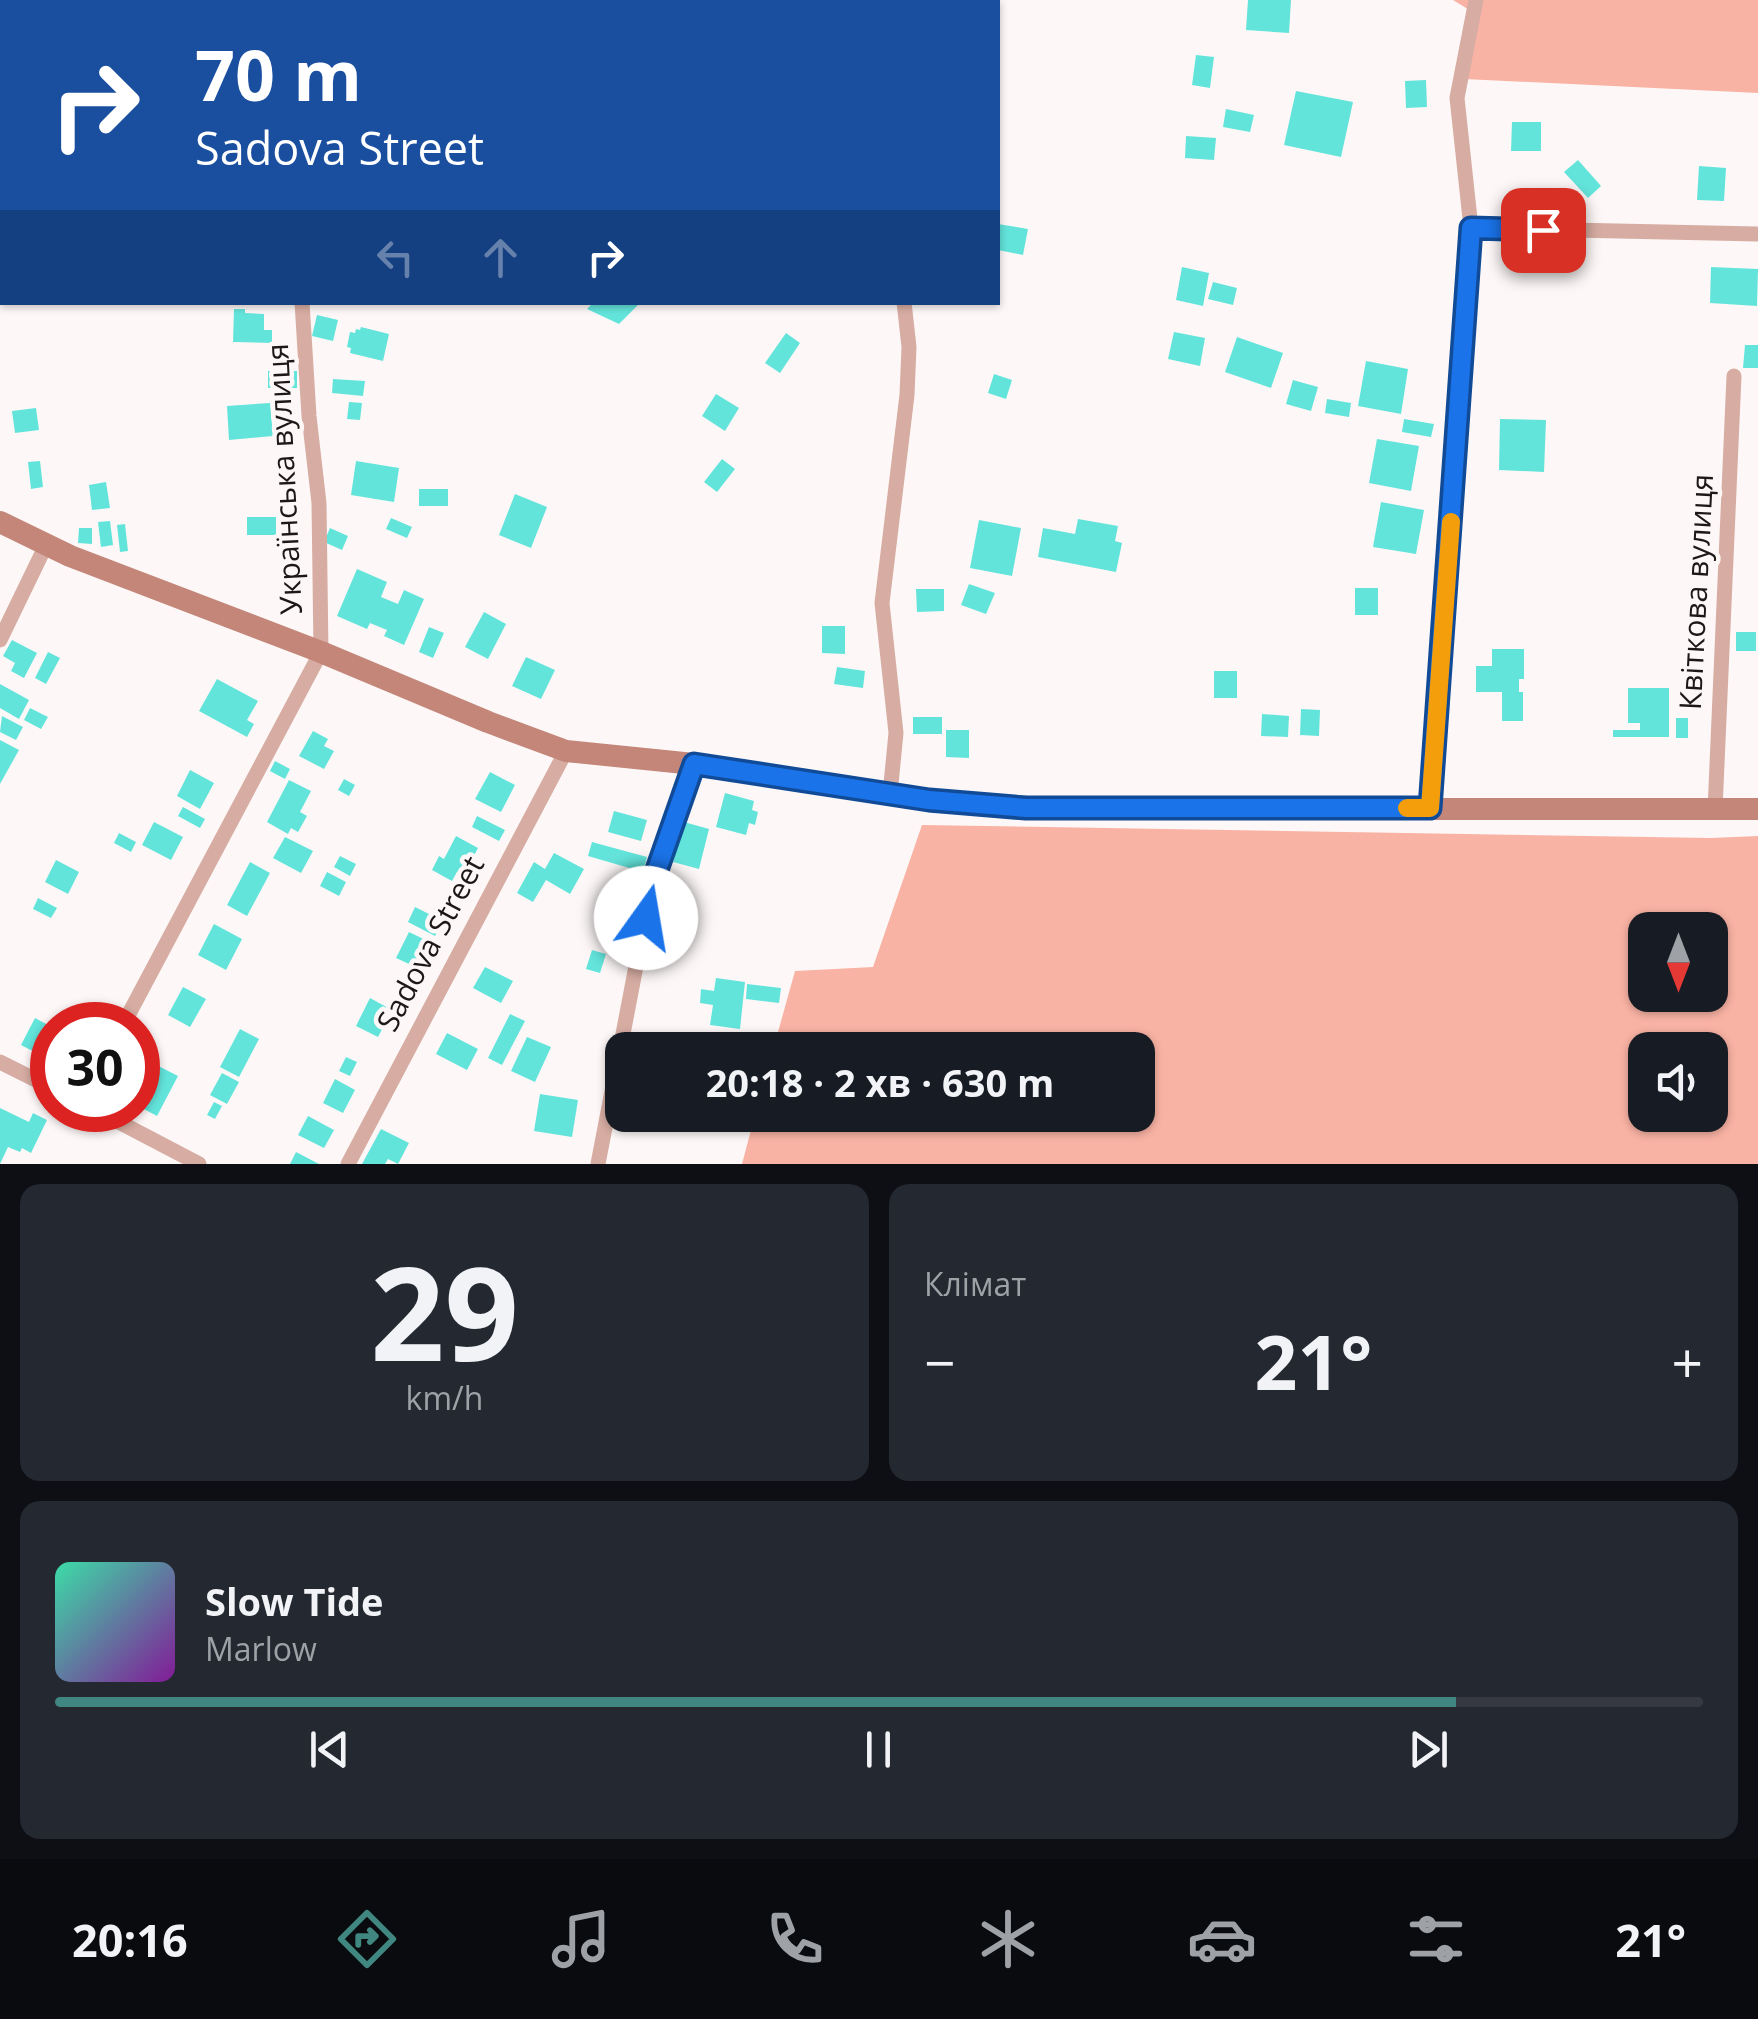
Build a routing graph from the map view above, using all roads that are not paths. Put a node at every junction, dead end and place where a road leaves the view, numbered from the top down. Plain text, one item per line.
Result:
1 (1476, 0) edge
2 (1471, 228) junction
3 (1758, 234) edge
4 (302, 305) edge
5 (904, 305) edge
6 (1734, 376) dead end
7 (0, 522) edge
8 (46, 545) junction
9 (0, 640) edge
10 (321, 652) junction
11 (566, 752) junction
12 (694, 764) junction
13 (890, 794) junction
14 (1430, 808) junction
15 (1715, 810) junction
16 (1758, 810) edge
17 (135, 1002) edge
18 (0, 1062) edge
19 (30, 1077) edge
20 (138, 1132) edge
21 (198, 1164) edge
22 (348, 1164) edge
23 (598, 1164) edge

1 - 2 street
2 - 3 street
2 - 14 street
4 - 10 street, Українська вулиця
5 - 13 street
6 - 15 street, Квіткова вулиця
7 - 8 street
8 - 9 street
8 - 10 street
10 - 11 street
10 - 17 street
11 - 12 street
11 - 22 street, Sadova Street
12 - 13 street
12 - 23 street
13 - 14 street
14 - 15 street
15 - 16 street
18 - 19 street
20 - 21 street

